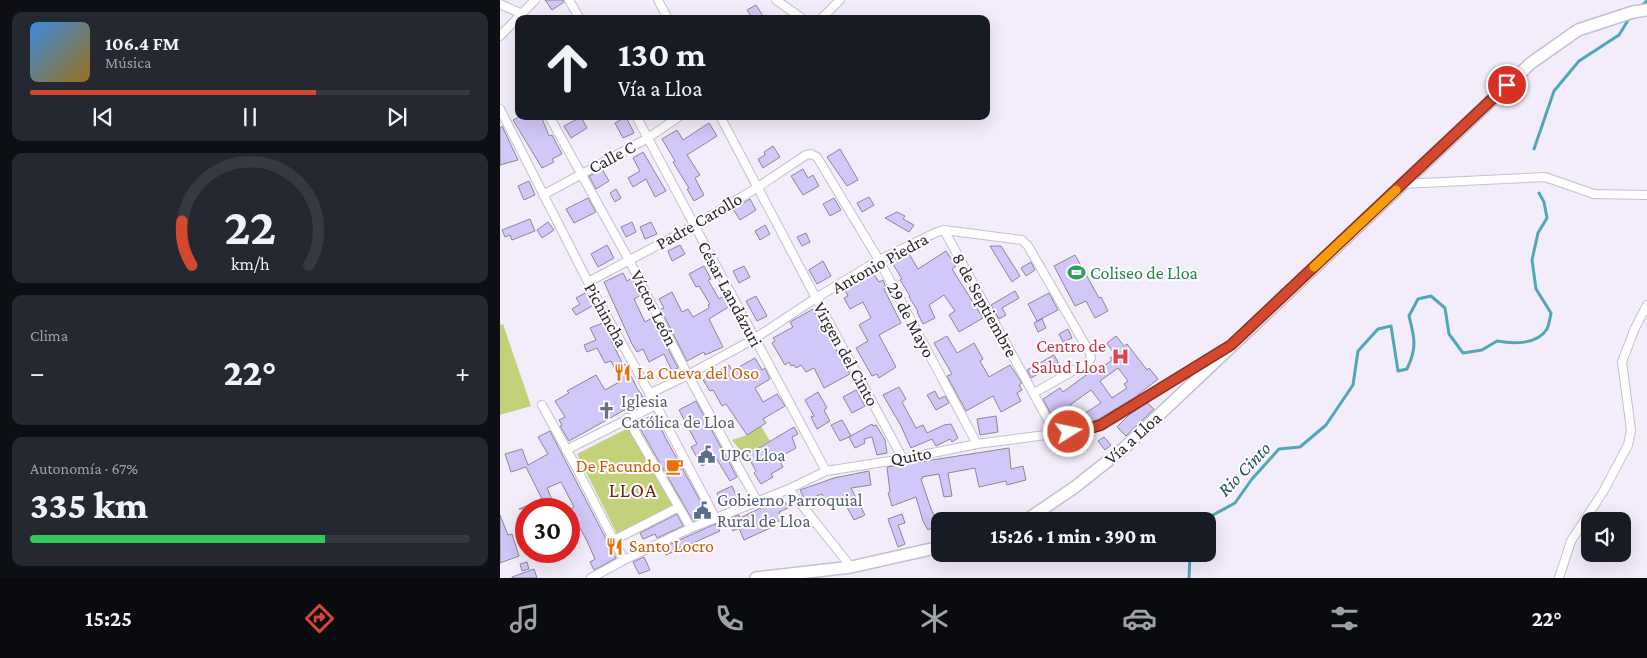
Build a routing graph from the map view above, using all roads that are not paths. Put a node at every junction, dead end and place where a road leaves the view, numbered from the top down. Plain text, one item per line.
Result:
1 (535, 0) edge
2 (569, 0) edge
3 (658, 0) edge
4 (776, 0) edge
5 (840, 0) edge
6 (500, 4) edge
7 (1647, 10) edge
8 (522, 14) joint
9 (578, 15) edge
10 (666, 15) edge
11 (797, 15) edge
12 (825, 15) edge
13 (515, 21) edge
14 (500, 36) edge
15 (500, 109) edge
16 (551, 120) edge
17 (638, 120) edge
18 (674, 120) edge
19 (722, 120) edge
20 (648, 138) junction
21 (806, 155) joint
22 (580, 174) junction
23 (1402, 184) junction
24 (758, 187) junction
25 (543, 195) junction
26 (1647, 195) edge
27 (694, 226) junction
28 (944, 230) junction
29 (629, 260) junction
30 (879, 260) junction
31 (588, 282) junction
32 (816, 298) junction
33 (1647, 305) edge
34 (754, 339) junction
35 (1231, 345) junction
36 (688, 376) junction
37 (1034, 393) junction
38 (649, 394) junction
39 (656, 404) junction
40 (542, 406) dead end
41 (627, 418) junction
42 (1055, 433) junction
43 (977, 444) junction
44 (566, 450) junction
45 (903, 459) junction
46 (826, 471) junction
47 (789, 489) junction
48 (757, 501) junction
49 (679, 507) junction
50 (1038, 512) edge
51 (716, 518) junction
52 (691, 528) junction
53 (614, 540) junction
54 (931, 549) edge
55 (624, 560) junction
56 (851, 567) junction
57 (591, 578) edge
58 (756, 578) edge
59 (1559, 578) edge

1 - 8 street
2 - 9 street
3 - 10 street
4 - 11 street
5 - 12 street
6 - 8 street
7 - 23 street, Vía a Lloa
13 - 14 street
15 - 25 street, Pichincha
16 - 22 street, Víctor León
17 - 20 street, César Landázuri
18 - 20 street, Calle C
19 - 24 street, Virgen del Cinto
20 - 22 street, Calle C
20 - 27 street, César Landázuri
21 - 24 street, Padre Carollo
21 - 30 street, 29 de Mayo
22 - 25 street, Calle C
22 - 29 street, Víctor León
23 - 26 street
23 - 35 street, Vía a Lloa
24 - 27 street, Padre Carollo
24 - 32 street, Virgen del Cinto
25 - 31 street, Pichincha
27 - 29 street, Padre Carollo
27 - 34 street, César Landázuri
28 - 30 street, Antonio Piedra
28 - 37 street, 8 de Septiembre
28 - 37 street, Antonio Piedra
29 - 31 street, Padre Carollo
29 - 36 street, Víctor León
30 - 32 street, Antonio Piedra
30 - 43 street, 29 de Mayo
31 - 38 street, Pichincha
32 - 34 street, Antonio Piedra
32 - 45 street, Virgen del Cinto
33 - 59 street
34 - 36 street, Antonio Piedra
34 - 46 street, César Landázuri
35 - 42 street, Quito
35 - 50 street, Vía a Lloa
36 - 38 street, Antonio Piedra
36 - 48 street, Víctor León
37 - 42 street, 8 de Septiembre
38 - 39 street, Pichincha
39 - 41 street
39 - 51 street, Pichincha
40 - 44 street
41 - 44 street
41 - 49 street
42 - 43 street, Quito
43 - 45 street, Quito
44 - 53 street
45 - 46 street, Quito
46 - 47 street, Quito
47 - 48 street, Quito
47 - 56 street
48 - 51 street, Quito
49 - 52 street
49 - 53 street
51 - 52 street, Quito
52 - 55 street, Quito
53 - 55 street
54 - 56 street
55 - 57 street, Quito
56 - 58 street

